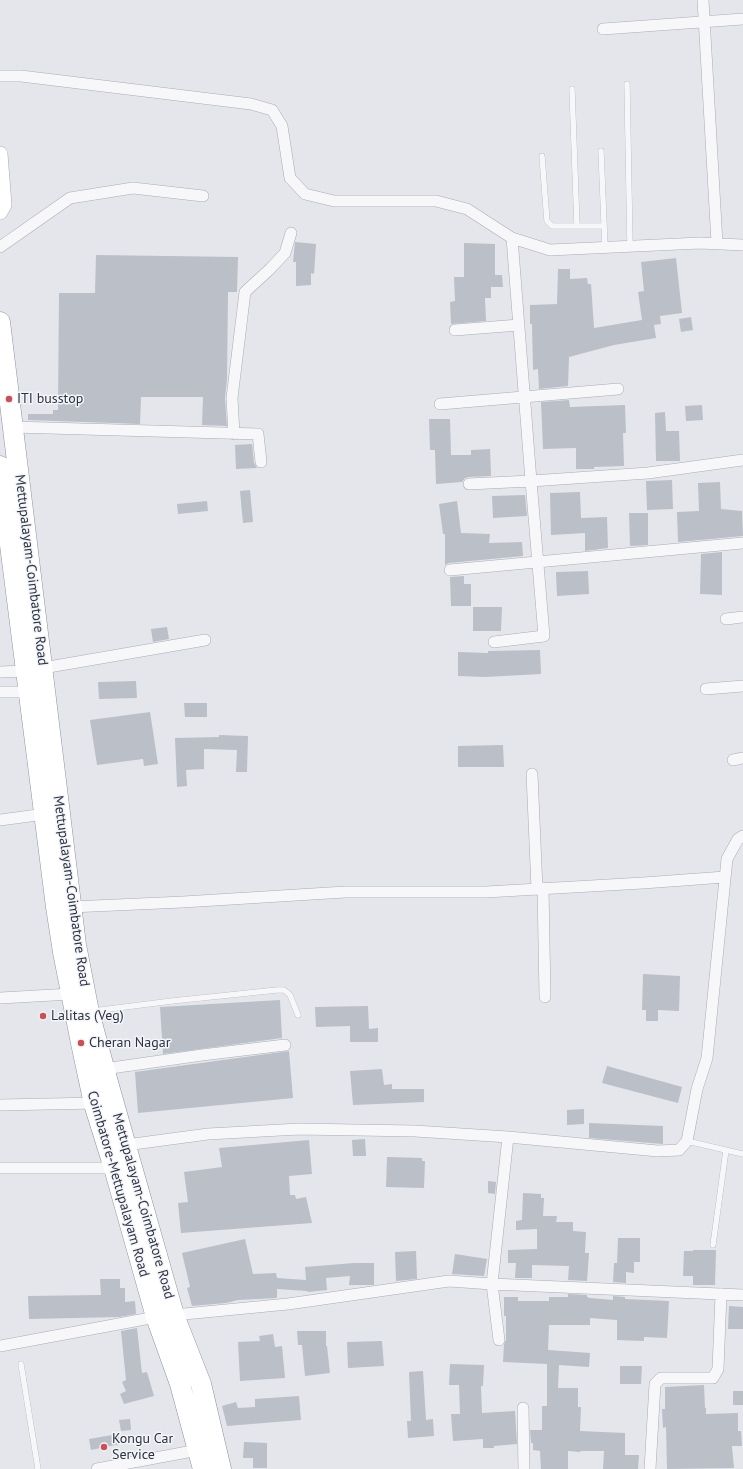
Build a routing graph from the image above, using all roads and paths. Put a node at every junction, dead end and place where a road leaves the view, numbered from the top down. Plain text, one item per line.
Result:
1 (703, 0) edge
2 (743, 19) edge
3 (705, 22) junction
4 (603, 29) dead end
5 (0, 76) edge
6 (627, 84) dead end
7 (572, 89) dead end
8 (601, 151) dead end
9 (0, 154) edge
10 (542, 156) dead end
11 (203, 196) dead end
12 (0, 212) edge
13 (577, 226) junction
14 (604, 226) junction
15 (291, 233) dead end
16 (512, 238) junction
17 (717, 243) junction
18 (743, 244) edge
19 (630, 246) junction
20 (0, 247) edge
21 (605, 247) junction
22 (0, 322) edge
23 (519, 325) junction
24 (455, 330) dead end
25 (618, 389) dead end
26 (524, 396) junction
27 (440, 404) dead end
28 (13, 427) junction
29 (234, 434) junction
30 (743, 460) edge
31 (261, 462) dead end
32 (0, 467) edge
33 (531, 481) junction
34 (469, 484) dead end
35 (743, 543) edge
36 (538, 562) junction
37 (450, 570) dead end
38 (743, 617) edge
39 (726, 619) dead end
40 (205, 640) dead end
41 (494, 642) dead end
42 (34, 670) junction
43 (0, 672) edge
44 (743, 686) edge
45 (706, 689) dead end
46 (0, 692) edge
47 (29, 692) junction
48 (532, 774) dead end
49 (44, 814) junction
50 (0, 820) edge
51 (743, 836) edge
52 (726, 877) junction
53 (540, 889) junction
54 (71, 907) junction
55 (71, 994) junction
56 (545, 997) dead end
57 (0, 998) edge
58 (89, 1012) junction
59 (298, 1015) dead end
60 (285, 1045) dead end
61 (104, 1069) junction
62 (103, 1101) junction
63 (0, 1104) edge
64 (508, 1137) junction
65 (687, 1141) junction
66 (126, 1145) junction
67 (726, 1150) junction
68 (743, 1154) edge
69 (0, 1168) edge
70 (114, 1168) junction
71 (713, 1245) dead end
72 (492, 1284) junction
73 (721, 1294) junction
74 (743, 1295) edge
75 (165, 1316) junction
76 (499, 1340) dead end
77 (0, 1346) edge
78 (21, 1364) dead end
79 (524, 1408) dead end
80 (200, 1460) edge
81 (38, 1469) edge
82 (97, 1469) edge
83 (221, 1469) edge
84 (524, 1469) edge
85 (650, 1469) edge

1 - 3 street
2 - 3 street
3 - 4 street
3 - 17 street
5 - 16 street
6 - 19 lane
7 - 13 lane
8 - 14 lane
9 - 12 street
10 - 13 lane
11 - 20 street
13 - 14 lane
14 - 21 lane
15 - 29 street
16 - 21 street
16 - 23 street
17 - 18 street
17 - 19 street
19 - 21 street
22 - 28 highway, Mettupalayam-Coimbatore Road
23 - 24 street
23 - 26 street
25 - 26 street
26 - 27 street
26 - 33 street
28 - 29 street
28 - 42 highway, Mettupalayam-Coimbatore Road
29 - 31 street
30 - 33 street
32 - 42 highway, Coimbatore-Mettupalayam Road
33 - 34 street
33 - 36 street
35 - 36 street
36 - 37 street
36 - 41 street
38 - 39 street
40 - 42 street
42 - 43 street
42 - 47 highway, Coimbatore-Mettupalayam Road
42 - 54 highway, Mettupalayam-Coimbatore Road
44 - 45 street
46 - 47 street
47 - 49 highway, Coimbatore-Mettupalayam Road
48 - 53 street
49 - 50 street
49 - 55 highway, Coimbatore-Mettupalayam Road
51 - 52 street
52 - 53 street
52 - 65 street
53 - 54 street
53 - 56 street
54 - 58 highway, Mettupalayam-Coimbatore Road
55 - 57 street
55 - 62 highway, Coimbatore-Mettupalayam Road
58 - 59 lane
58 - 61 highway, Mettupalayam-Coimbatore Road
60 - 61 street
61 - 62 highway, Mettupalayam-Coimbatore Road
62 - 63 street
62 - 66 highway, Mettupalayam-Coimbatore Road
62 - 70 highway, Coimbatore-Mettupalayam Road
64 - 65 street
64 - 66 street
64 - 72 street
65 - 67 lane
66 - 75 highway, Mettupalayam-Coimbatore Road
67 - 68 lane
67 - 71 lane
69 - 70 street
70 - 75 highway, Coimbatore-Mettupalayam Road
72 - 73 street
72 - 75 street
72 - 76 street
73 - 74 street
73 - 85 street
75 - 77 street
75 - 80 highway, Coimbatore-Mettupalayam Road
75 - 83 highway, Mettupalayam-Coimbatore Road
78 - 81 lane
79 - 84 street
80 - 82 street

